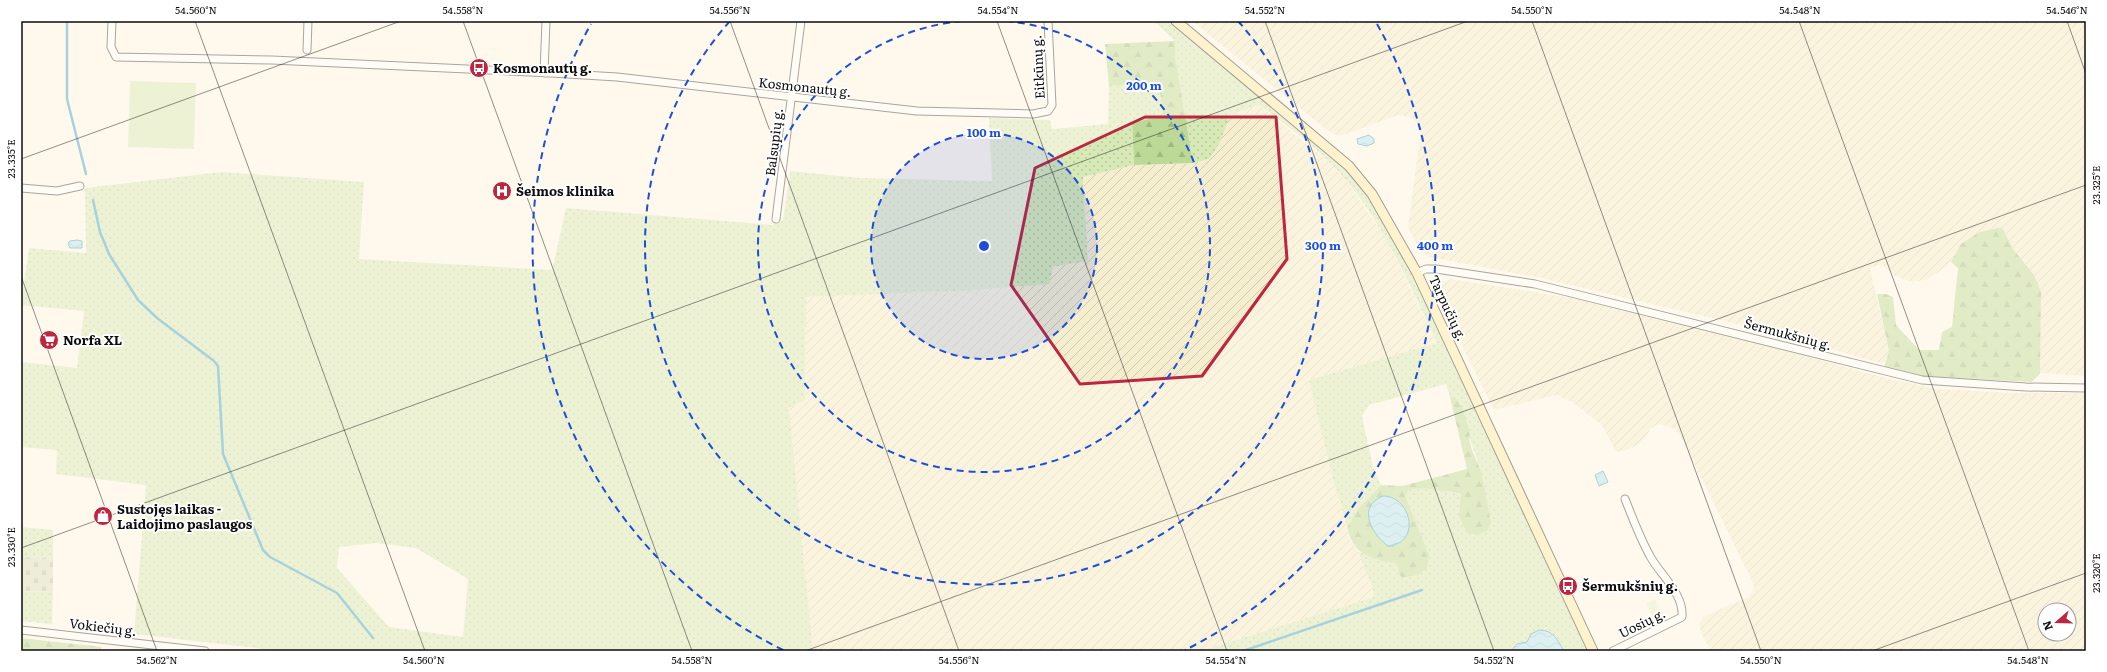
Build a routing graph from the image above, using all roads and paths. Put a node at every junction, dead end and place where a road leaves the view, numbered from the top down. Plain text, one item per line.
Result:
1 (112, 21) edge
2 (308, 21) edge
3 (546, 21) edge
4 (801, 21) edge
5 (1048, 21) edge
6 (1176, 21) edge
7 (307, 50) dead end
8 (544, 73) junction
9 (792, 98) junction
10 (1048, 111) joint
11 (80, 186) dead end
12 (21, 188) edge
13 (776, 219) dead end
14 (1417, 273) junction
15 (2086, 388) edge
16 (1625, 499) dead end
17 (21, 630) edge
18 (205, 651) edge
19 (1593, 651) edge
20 (1613, 651) edge

1 - 8 street, Kosmonautų g.
2 - 7 street
3 - 8 street
4 - 9 street, Balsupių g.
5 - 10 street, Eitkūnų g.
6 - 14 main road, Tarpučių g.
8 - 9 street, Kosmonautų g.
9 - 10 street, Kosmonautų g.
9 - 13 street, Balsupių g.
11 - 12 street
14 - 15 street, Šermukšnių g.
14 - 19 main road, Tarpučių g.
16 - 20 street, Uosių g.
17 - 18 street, Vokiečių g.

